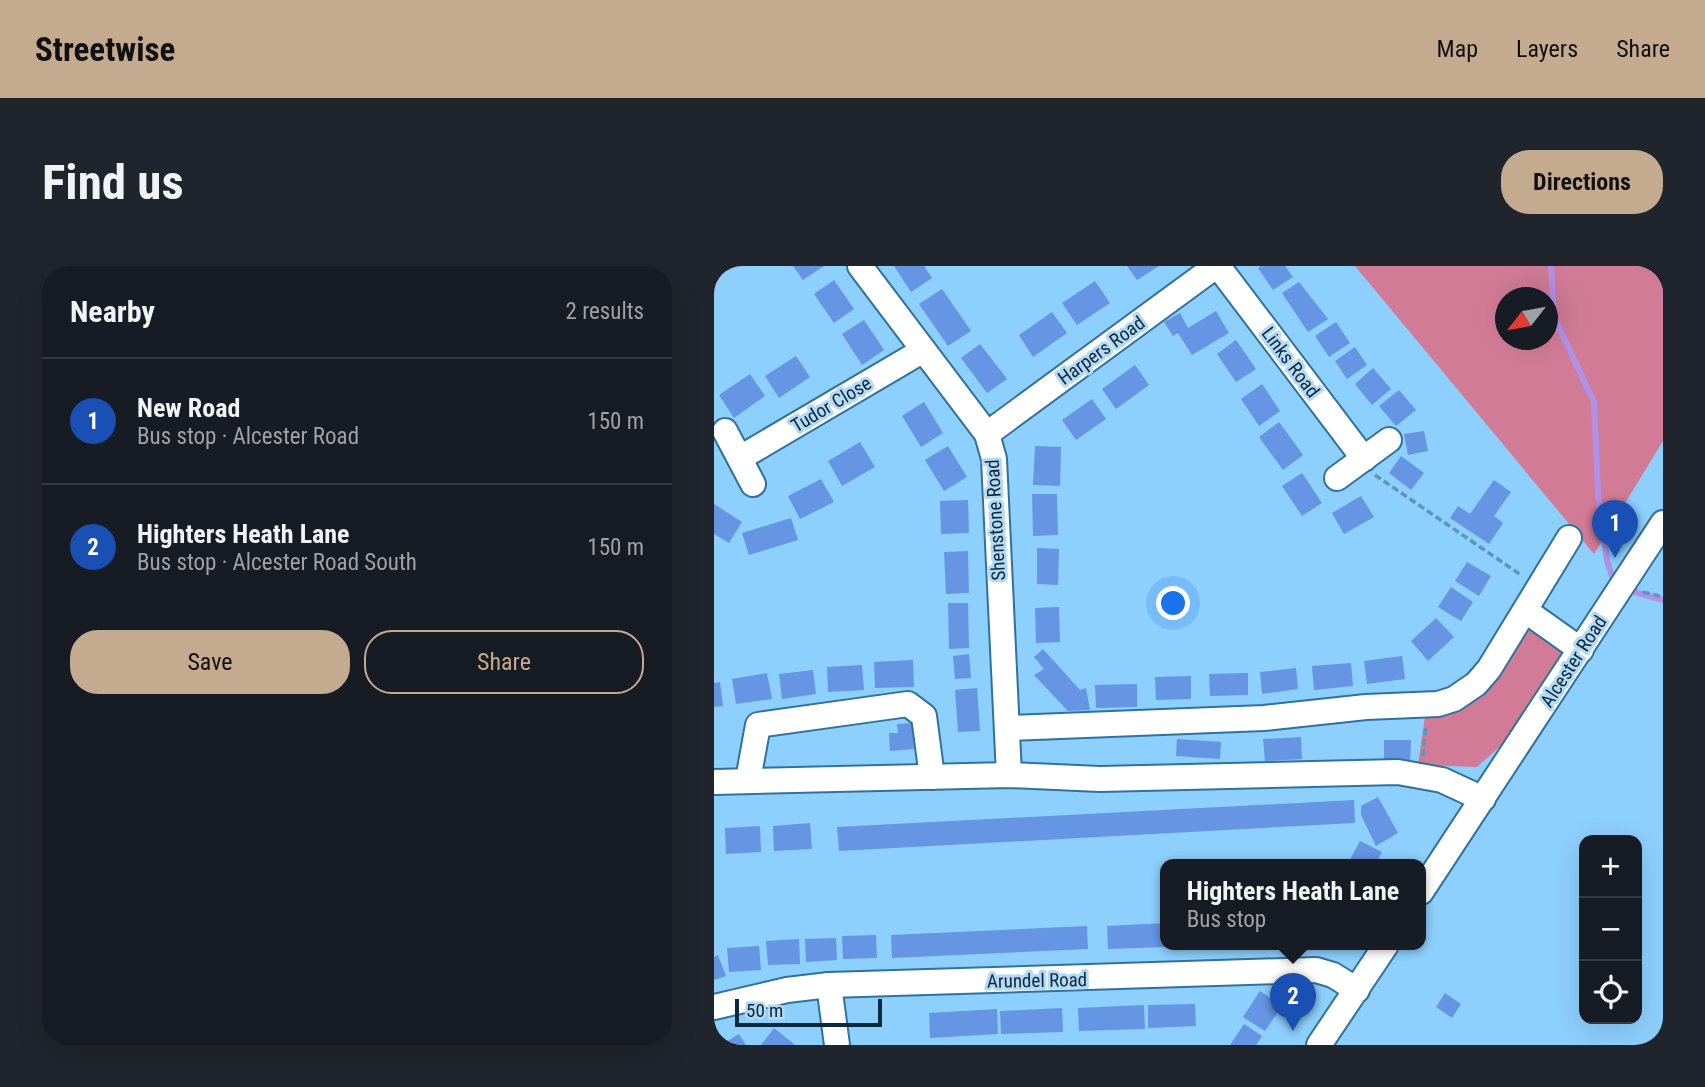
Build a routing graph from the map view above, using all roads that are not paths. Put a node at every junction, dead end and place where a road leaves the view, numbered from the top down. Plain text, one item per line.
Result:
1 (860, 266) edge
2 (1217, 266) edge
3 (922, 351) junction
4 (725, 431) dead end
5 (987, 434) junction
6 (1390, 440) dead end
7 (740, 458) junction
8 (1364, 459) junction
9 (1337, 478) dead end
10 (753, 484) dead end
11 (1663, 523) edge
12 (1569, 538) dead end
13 (1526, 611) junction
14 (1581, 650) junction
15 (1007, 727) junction
16 (1009, 775) junction
17 (932, 777) junction
18 (748, 780) junction
19 (714, 782) edge
20 (1483, 799) junction
21 (1426, 884) edge
22 (1383, 950) edge
23 (829, 985) junction
24 (1357, 990) junction
25 (714, 1007) edge
26 (837, 1045) edge
27 (1319, 1045) edge

1 - 3 street, Shenstone Road
2 - 5 street, Harpers Road
2 - 8 street, Links Road
3 - 5 street, Shenstone Road
3 - 7 street, Tudor Close
4 - 7 street
5 - 15 street, Shenstone Road
6 - 8 street
7 - 10 street
8 - 9 street
11 - 14 street, Alcester Road
12 - 13 street
13 - 14 street
13 - 15 street
14 - 20 street, Alcester Road
15 - 16 street, Shenstone Road
16 - 17 street
16 - 20 street
17 - 18 street
17 - 18 street
18 - 19 street
20 - 21 street, Alcester Road
22 - 24 street
23 - 24 street, Arundel Road
23 - 25 street, Arundel Road
23 - 26 street
24 - 27 street

